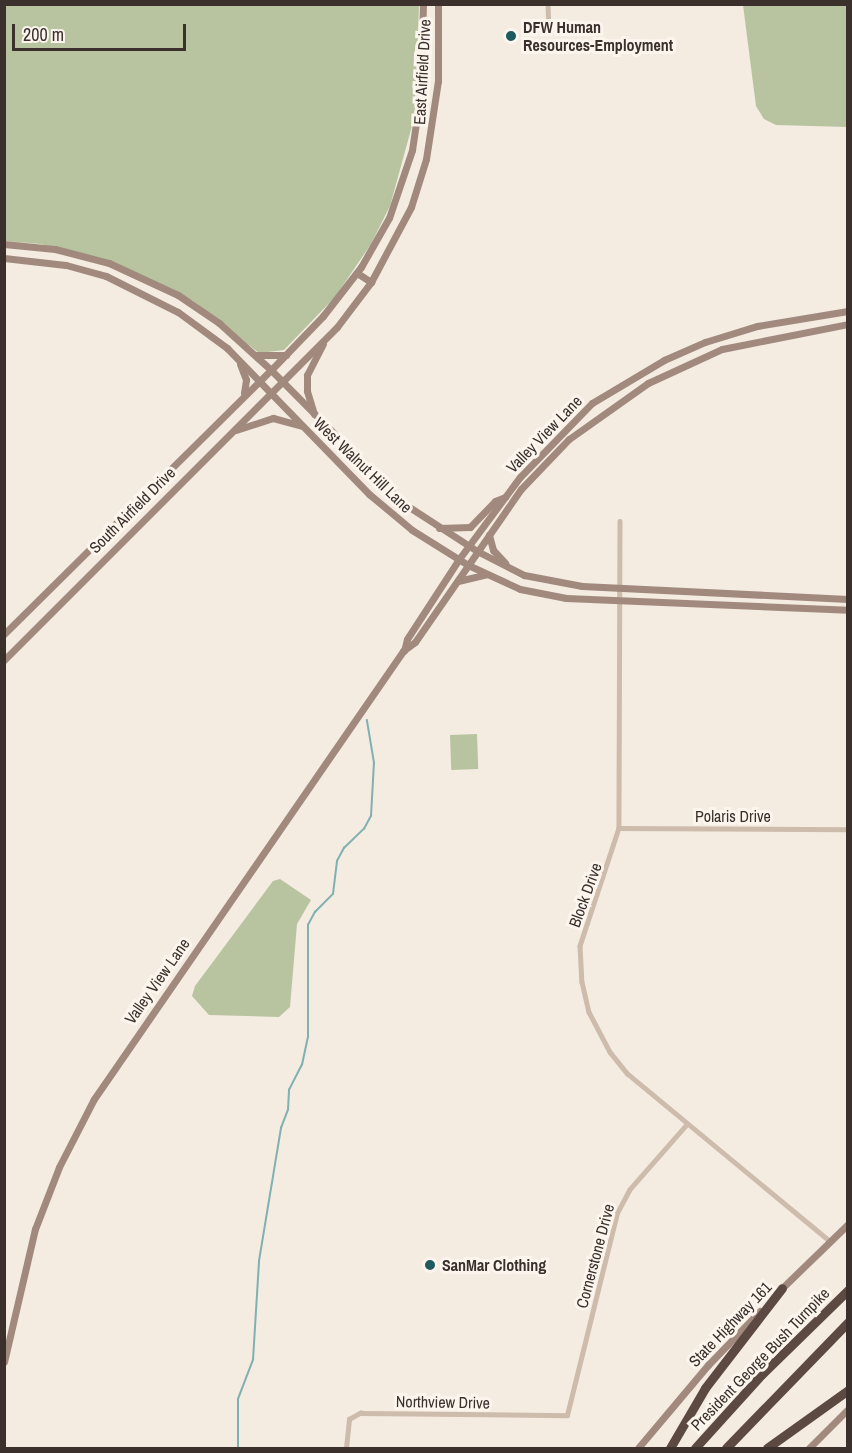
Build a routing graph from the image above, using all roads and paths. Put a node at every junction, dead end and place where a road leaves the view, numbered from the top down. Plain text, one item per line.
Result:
1 (423, 4) edge
2 (438, 4) edge
3 (548, 4) edge
4 (549, 33) dead end
5 (4, 244) edge
6 (68, 252) junction
7 (4, 258) edge
8 (66, 265) junction
9 (357, 273) junction
10 (371, 282) junction
11 (848, 311) edge
12 (848, 324) edge
13 (337, 327) junction
14 (227, 348) junction
15 (252, 354) junction
16 (286, 355) junction
17 (271, 370) junction
18 (280, 380) junction
19 (260, 381) junction
20 (269, 391) junction
21 (243, 395) junction
22 (322, 426) junction
23 (305, 427) junction
24 (226, 436) junction
25 (505, 497) junction
26 (620, 521) dead end
27 (439, 528) junction
28 (489, 534) junction
29 (468, 546) junction
30 (477, 552) junction
31 (459, 559) junction
32 (468, 564) junction
33 (517, 572) junction
34 (488, 575) junction
35 (456, 582) junction
36 (620, 587) junction
37 (833, 597) junction
38 (848, 599) edge
39 (620, 600) junction
40 (832, 609) junction
41 (848, 610) edge
42 (4, 634) edge
43 (404, 651) junction
44 (4, 660) edge
45 (619, 828) junction
46 (848, 830) edge
47 (687, 1124) junction
48 (848, 1224) edge
49 (830, 1241) junction
50 (782, 1288) junction
51 (848, 1290) edge
52 (848, 1322) edge
53 (4, 1362) edge
54 (848, 1390) edge
55 (848, 1408) edge
56 (567, 1415) joint
57 (346, 1449) edge
58 (638, 1449) edge
59 (670, 1449) edge
60 (695, 1449) edge
61 (726, 1449) edge
62 (767, 1449) edge
63 (809, 1449) edge

1 - 9 main road, East Airfield Drive
2 - 10 main road, East Airfield Drive
3 - 4 street
5 - 6 main road, West Walnut Hill Lane
6 - 8 main road
6 - 15 main road, West Walnut Hill Lane
7 - 8 main road, West Walnut Hill Lane
8 - 14 main road, West Walnut Hill Lane
9 - 10 main road
9 - 16 main road, East Airfield Drive
10 - 13 main road, East Airfield Drive
11 - 25 main road, Valley View Lane
12 - 28 main road, Valley View Lane
13 - 18 main road, East Airfield Drive
13 - 22 main road
14 - 19 main road, West Walnut Hill Lane
14 - 21 main road
15 - 16 main road
15 - 17 main road, West Walnut Hill Lane
16 - 17 main road, East Airfield Drive
17 - 18 main road, West Walnut Hill Lane
17 - 19 main road, South Airfield Drive
18 - 20 main road, South Airfield Drive
18 - 22 main road, West Walnut Hill Lane
19 - 20 main road, West Walnut Hill Lane
19 - 21 main road, South Airfield Drive
20 - 23 main road, West Walnut Hill Lane
20 - 24 main road, South Airfield Drive
21 - 42 main road, South Airfield Drive
22 - 27 main road, West Walnut Hill Lane
23 - 24 main road
23 - 31 main road, West Walnut Hill Lane
24 - 44 main road, South Airfield Drive
25 - 27 main road
25 - 29 main road, Valley View Lane
26 - 36 street, Block Drive
27 - 29 main road, West Walnut Hill Lane
28 - 30 main road, Valley View Lane
28 - 33 main road
29 - 30 main road, West Walnut Hill Lane
29 - 31 main road, Valley View Lane
30 - 32 main road, Valley View Lane
30 - 33 main road, West Walnut Hill Lane
31 - 32 main road, West Walnut Hill Lane
31 - 43 main road, Valley View Lane
32 - 34 main road, West Walnut Hill Lane
32 - 35 main road, Valley View Lane
33 - 36 main road, West Walnut Hill Lane
34 - 35 main road
34 - 39 main road, West Walnut Hill Lane
35 - 43 main road, Valley View Lane
36 - 37 main road, West Walnut Hill Lane
36 - 39 street, Block Drive
37 - 38 main road, West Walnut Hill Lane
37 - 40 main road
39 - 40 main road, West Walnut Hill Lane
39 - 45 street, Block Drive
40 - 41 main road, West Walnut Hill Lane
43 - 53 main road, Valley View Lane
45 - 46 street, Polaris Drive
45 - 47 street, Block Drive
47 - 49 street, Block Drive
47 - 56 street, Cornerstone Drive
48 - 49 main road, State Highway 161
49 - 50 main road, State Highway 161
50 - 58 main road, State Highway 161
50 - 59 highway
51 - 60 highway, President George Bush Turnpike
52 - 61 highway
54 - 62 highway
55 - 63 main road
56 - 57 street, Northview Drive

